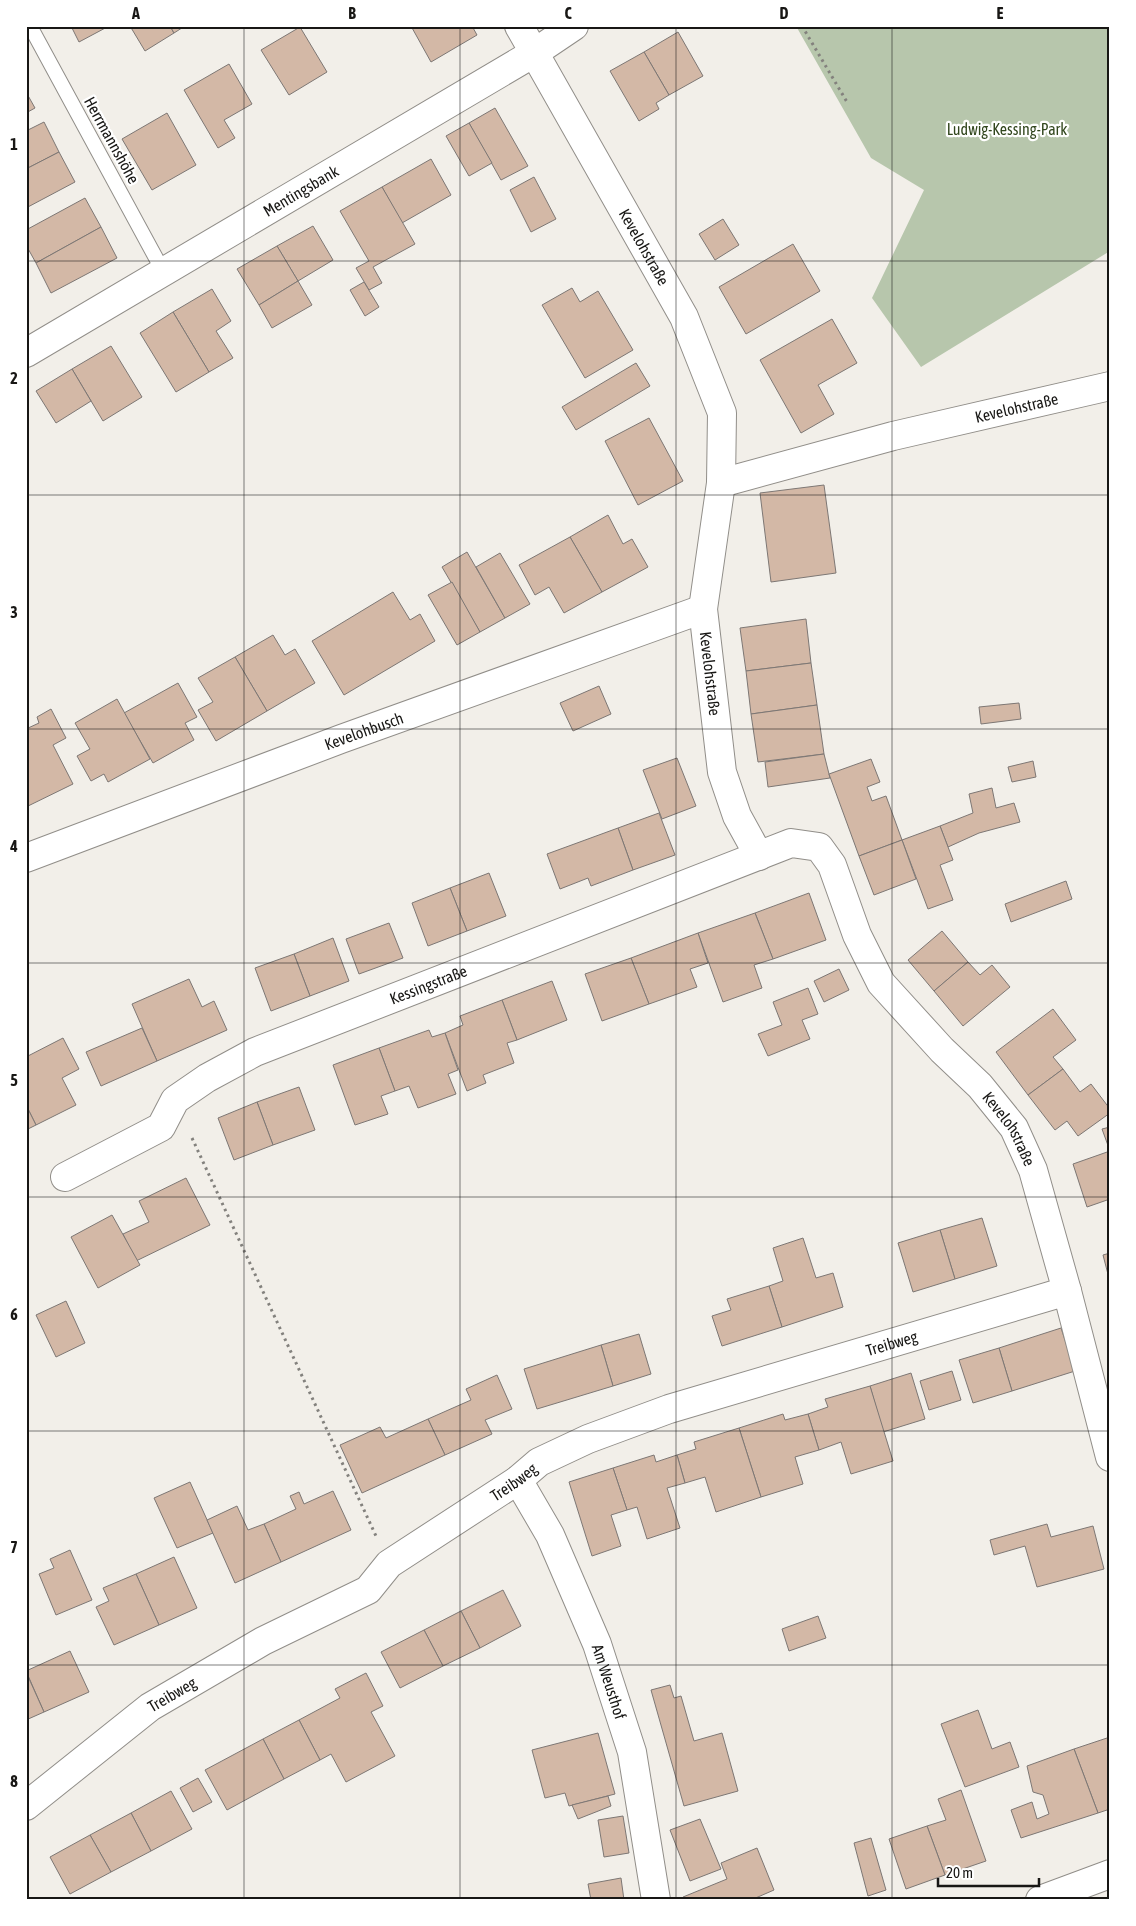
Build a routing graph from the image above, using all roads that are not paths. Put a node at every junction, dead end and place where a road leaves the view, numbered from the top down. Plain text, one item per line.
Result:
1 (30, 26) edge
2 (519, 26) edge
3 (574, 26) edge
4 (534, 53) junction
5 (163, 271) junction
6 (26, 353) edge
7 (1110, 386) edge
8 (721, 484) junction
9 (703, 609) junction
10 (819, 847) joint
11 (759, 856) junction
12 (26, 858) edge
13 (65, 1177) dead end
14 (1067, 1291) junction
15 (1110, 1457) edge
16 (518, 1480) junction
17 (26, 1806) edge
18 (1110, 1874) edge
19 (656, 1900) edge
20 (1040, 1900) edge

1 - 5 lane, Herrmannshöhe
2 - 4 street, Kevelohstraße
3 - 4 street, Mentingsbank
4 - 5 street, Mentingsbank
4 - 8 street, Kevelohstraße
5 - 6 street, Mentingsbank
7 - 8 street, Kevelohstraße
8 - 9 street, Kevelohstraße
9 - 11 street, Kevelohstraße
9 - 12 street, Kevelohbusch
10 - 11 street, Kessingstraße
10 - 14 street, Kevelohstraße
11 - 13 street, Kessingstraße
14 - 15 street, Kevelohstraße
14 - 16 street, Treibweg
16 - 17 street, Treibweg
16 - 19 street, Am Weusthof
18 - 20 street

